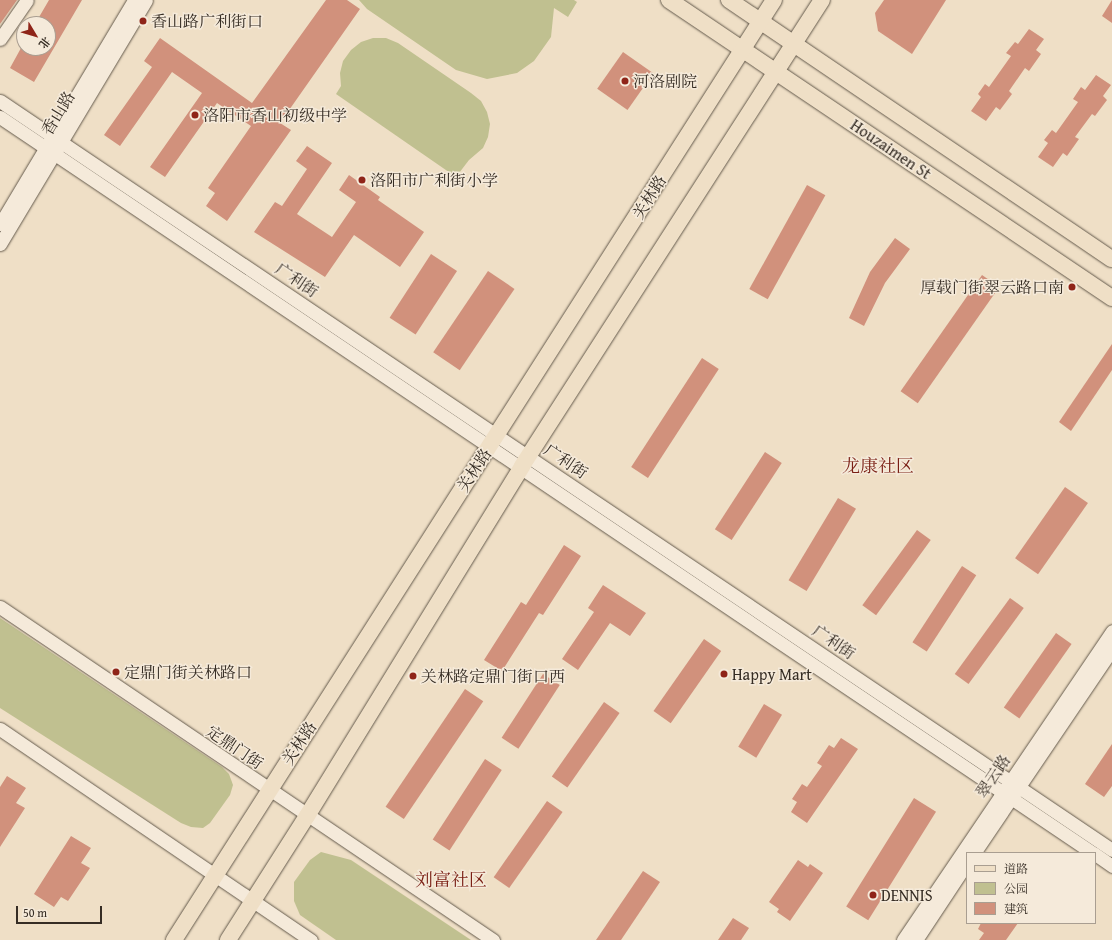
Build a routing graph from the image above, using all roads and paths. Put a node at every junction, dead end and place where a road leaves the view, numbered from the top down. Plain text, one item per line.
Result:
1 (26, 0) edge
2 (134, 0) edge
3 (146, 0) edge
4 (669, 0) edge
5 (729, 0) edge
6 (774, 0) edge
7 (822, 0) edge
8 (760, 21) junction
9 (0, 40) edge
10 (794, 45) junction
11 (742, 49) junction
12 (776, 72) junction
13 (0, 101) edge
14 (0, 117) edge
15 (53, 145) junction
16 (0, 224) edge
17 (0, 244) edge
18 (1112, 259) edge
19 (1112, 298) edge
20 (493, 441) junction
21 (525, 461) junction
22 (0, 607) edge
23 (1112, 631) edge
24 (1112, 648) edge
25 (0, 729) edge
26 (1010, 789) junction
27 (269, 790) junction
28 (308, 816) junction
29 (1112, 850) edge
30 (975, 852) edge
31 (1091, 852) edge
32 (1096, 855) edge
33 (966, 865) edge
34 (1112, 866) edge
35 (216, 874) junction
36 (254, 900) junction
37 (174, 940) edge
38 (228, 940) edge
39 (311, 940) edge
40 (493, 940) edge
41 (903, 940) edge
42 (916, 940) edge

1 - 9 street
2 - 15 street, 香山路
3 - 15 street, 香山路
4 - 11 main road, Houzaimen St
5 - 8 main road, Houzaimen St
6 - 8 main road, 关林路
7 - 10 main road
8 - 10 main road, Houzaimen St
8 - 11 main road, 关林路
10 - 12 main road
10 - 18 main road, Houzaimen St
11 - 12 main road, Houzaimen St
11 - 20 main road, 关林路
12 - 19 main road, Houzaimen St
12 - 21 main road
13 - 15 street, 广利街
14 - 15 street, 广利街
15 - 16 street, 香山路
15 - 17 street, 香山路
15 - 20 street, 广利街
20 - 21 street, 广利街
20 - 27 main road, 关林路
21 - 26 street, 广利街
21 - 28 main road
22 - 27 street, 定鼎门街
23 - 26 street, 翠云路
24 - 26 street, 翠云路
25 - 35 street
26 - 29 street, 广利街
26 - 30 street, 翠云路
26 - 31 street, 广利街
26 - 41 street, 翠云路
27 - 28 street, 定鼎门街
27 - 35 main road, 关林路
28 - 36 main road
28 - 40 street, 定鼎门街
32 - 34 street, 广利街
33 - 42 street
35 - 36 street
35 - 37 main road, 关林路
36 - 38 main road
36 - 39 street

